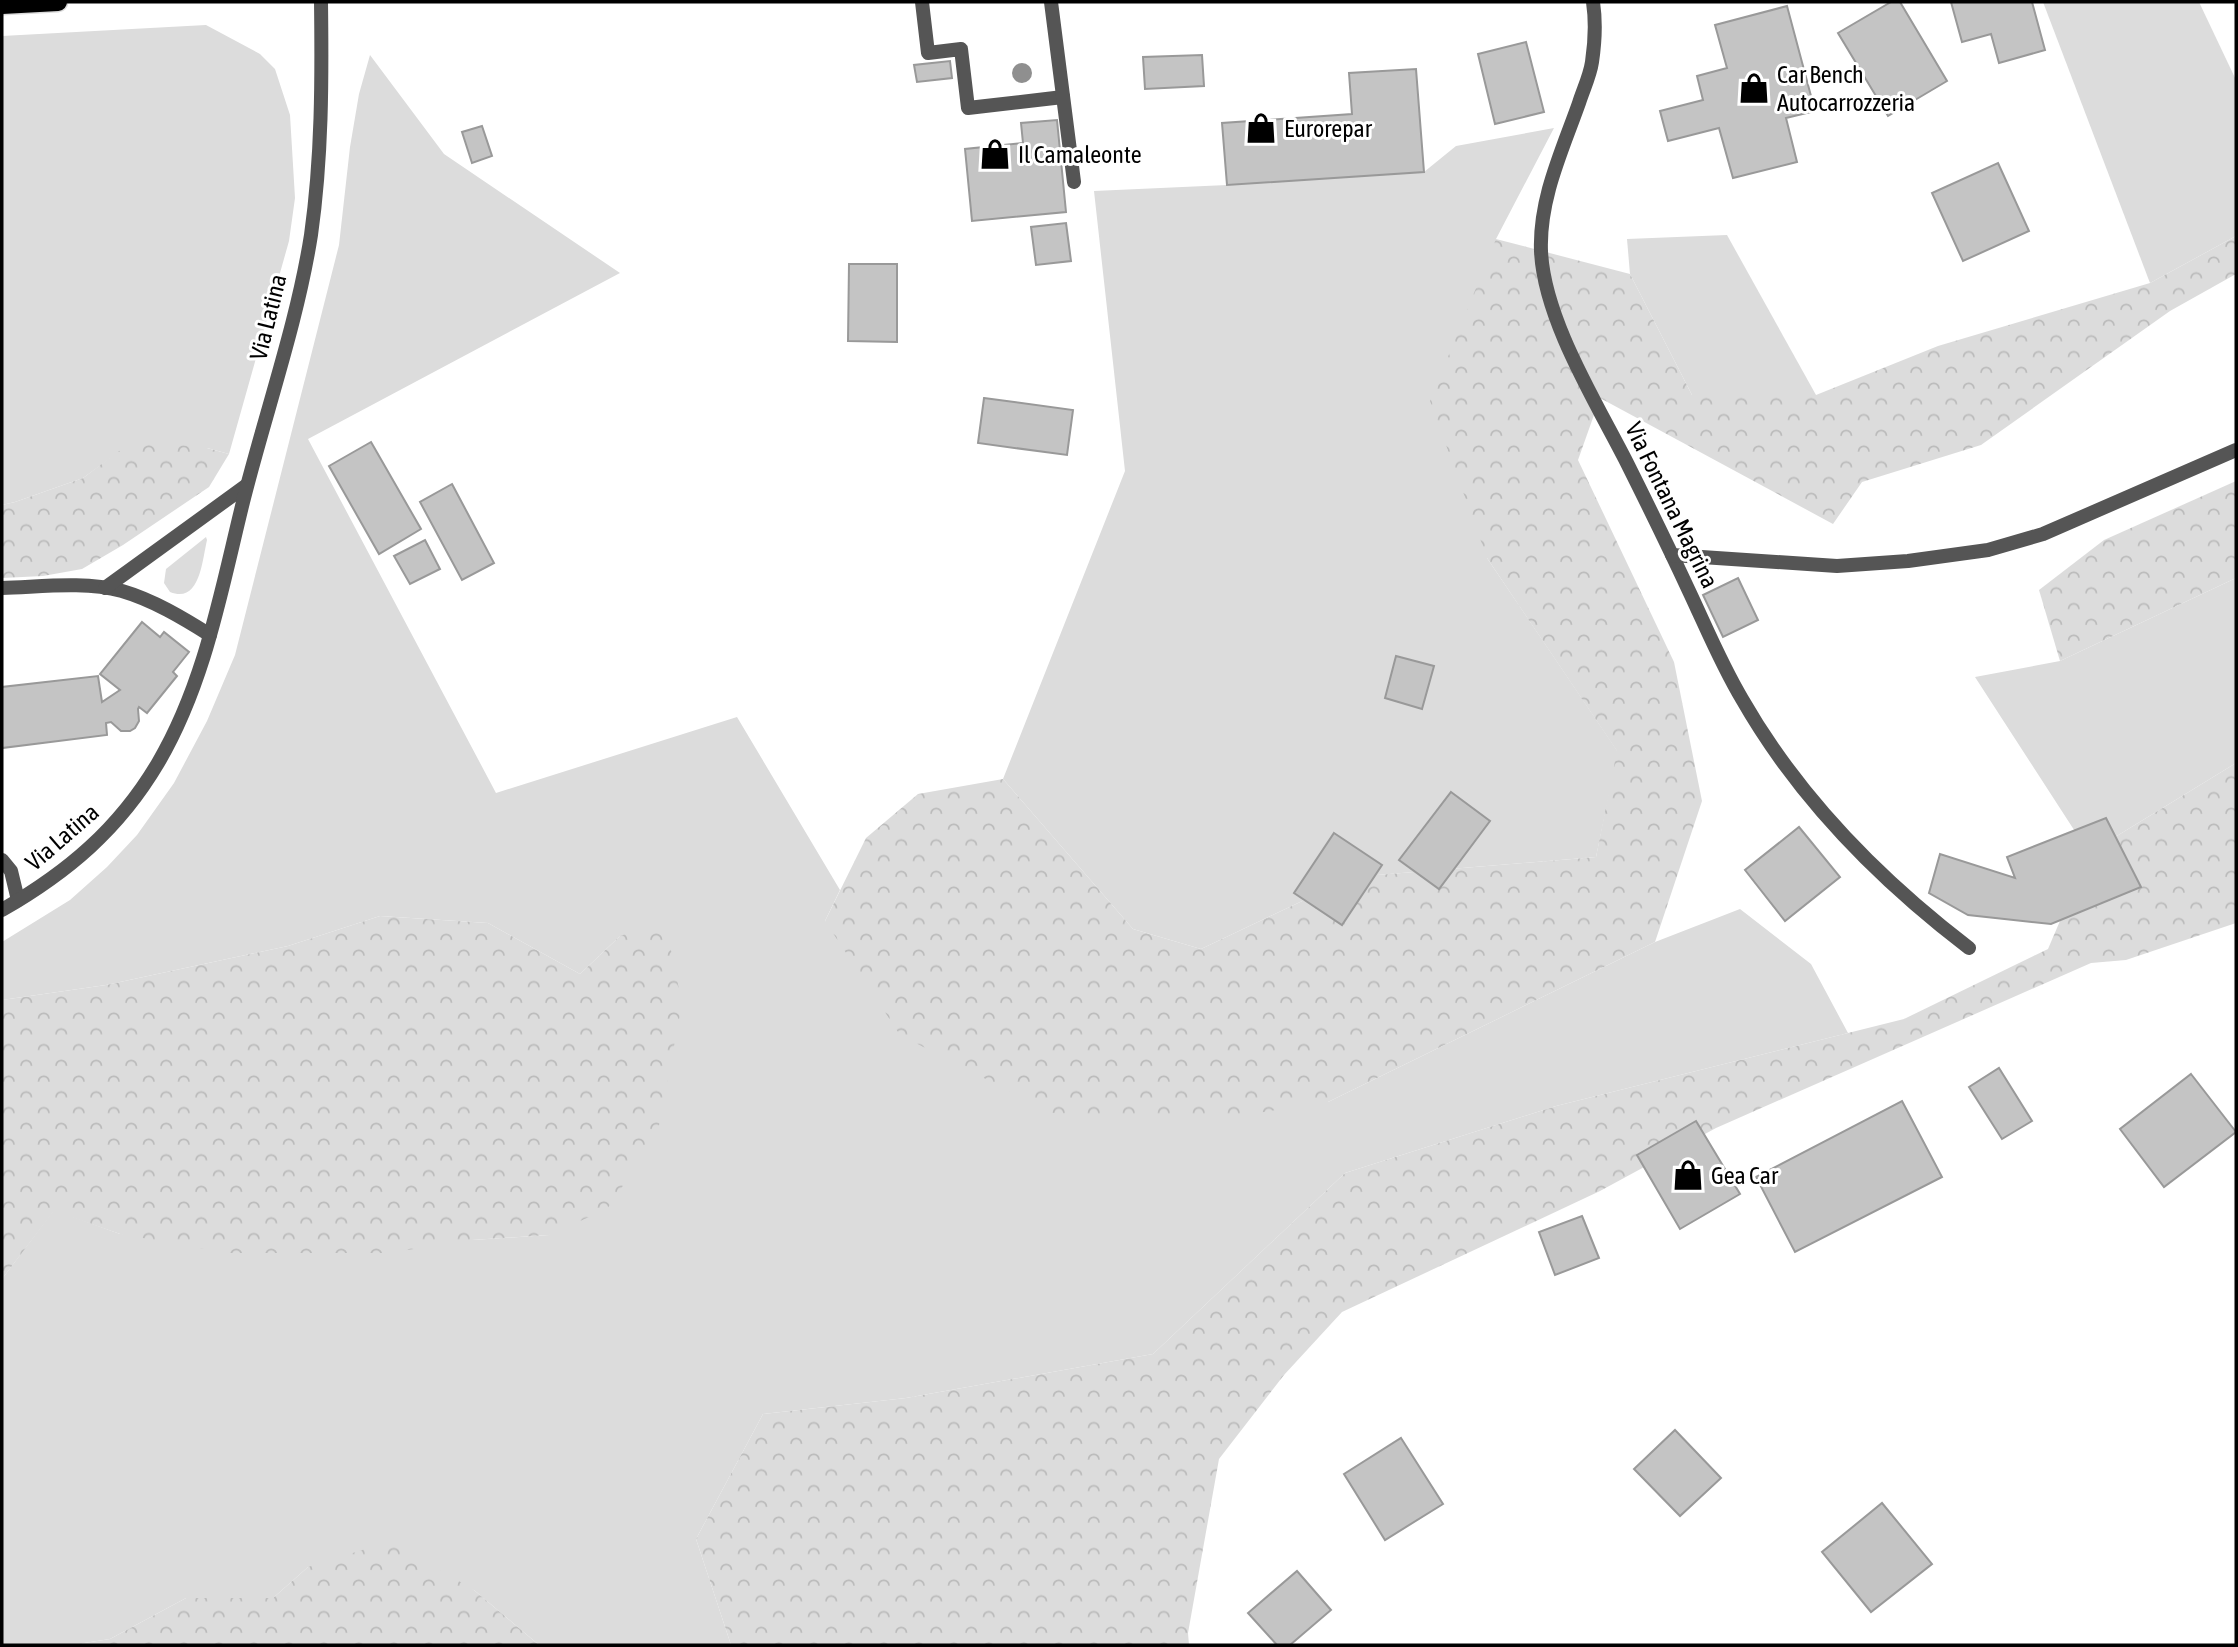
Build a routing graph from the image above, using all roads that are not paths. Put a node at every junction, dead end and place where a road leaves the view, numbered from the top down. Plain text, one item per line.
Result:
1 (58, 2) edge
2 (321, 2) edge
3 (922, 2) edge
4 (1051, 2) edge
5 (1593, 2) edge
6 (2, 5) edge
7 (1063, 97) junction
8 (1074, 182) dead end
9 (2236, 450) edge
10 (247, 485) junction
11 (1672, 555) junction
12 (2, 588) edge
13 (105, 588) junction
14 (210, 635) junction
15 (2, 860) edge
16 (18, 900) junction
17 (2, 910) edge
18 (1969, 948) dead end

1 - 6 main road
2 - 10 street, Via Latina
3 - 7 street
4 - 7 street
5 - 11 street, Via Fontana Magrina
7 - 8 street
9 - 11 street
10 - 13 street
10 - 14 street, Via Latina
11 - 18 street, Via Fontana Magrina
12 - 13 street
13 - 14 street
14 - 16 street, Via Latina
15 - 16 street
16 - 17 street, Via Latina

